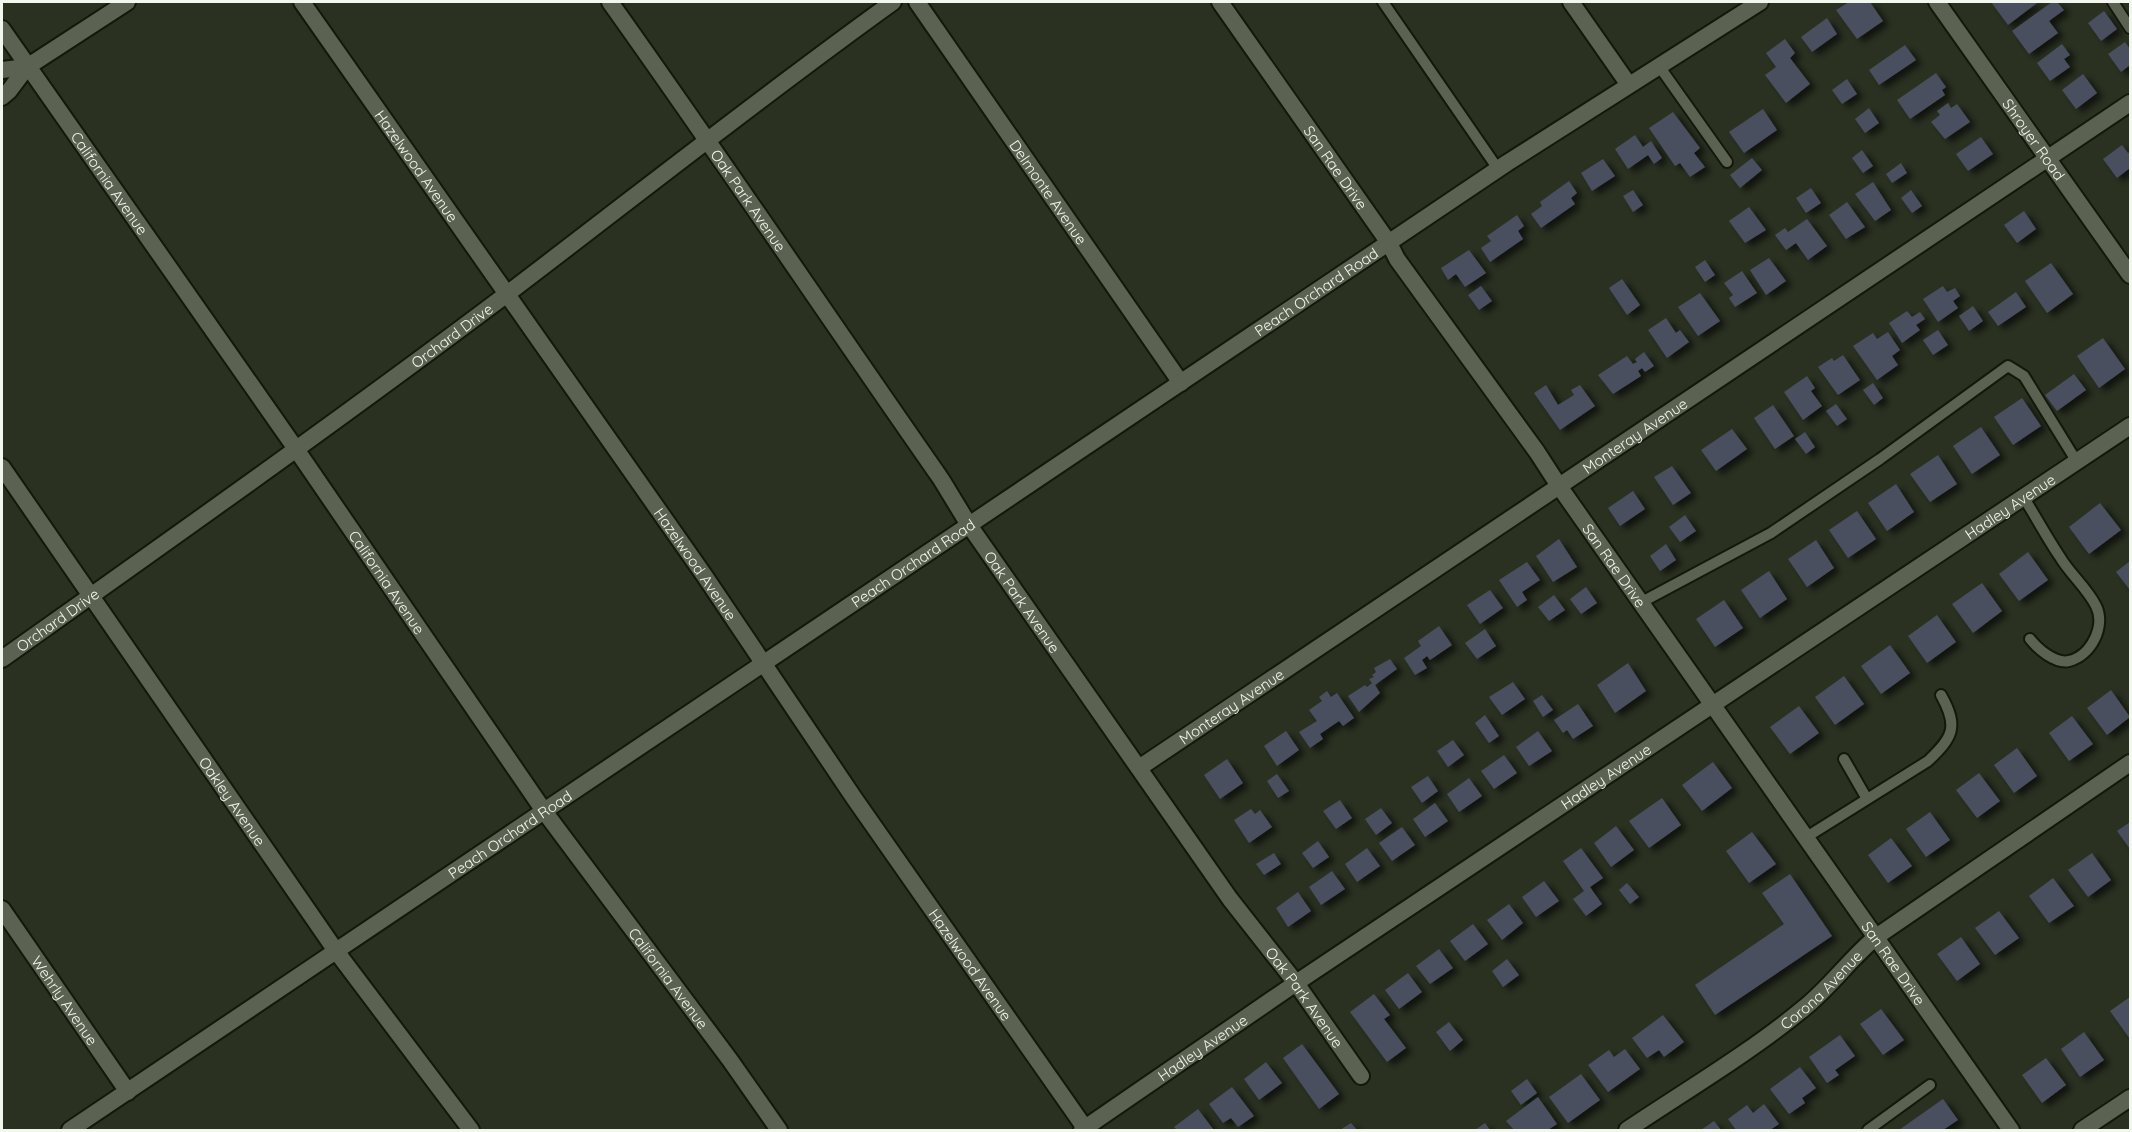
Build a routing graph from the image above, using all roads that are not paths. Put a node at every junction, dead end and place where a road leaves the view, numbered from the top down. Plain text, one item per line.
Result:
1 (128, 2) edge
2 (302, 2) edge
3 (610, 2) edge
4 (893, 2) edge
5 (917, 2) edge
6 (1220, 2) edge
7 (1383, 2) edge
8 (1571, 2) edge
9 (1760, 2) edge
10 (1937, 2) edge
11 (2113, 2) edge
12 (2130, 28) edge
13 (2, 29) edge
14 (1659, 66) junction
15 (27, 67) junction
16 (2, 70) edge
17 (1629, 85) junction
18 (2, 96) edge
19 (2130, 103) edge
20 (707, 140) junction
21 (2048, 159) junction
22 (1727, 162) dead end
23 (1498, 169) junction
24 (1389, 243) junction
25 (2130, 276) edge
26 (506, 294) junction
27 (1180, 383) junction
28 (2130, 426) edge
29 (296, 449) junction
30 (2077, 462) junction
31 (2, 466) edge
32 (1559, 486) junction
33 (2024, 498) junction
34 (969, 525) junction
35 (91, 596) junction
36 (1640, 603) junction
37 (2030, 639) dead end
38 (2, 659) edge
39 (764, 664) junction
40 (1941, 695) dead end
41 (1712, 706) junction
42 (1844, 759) dead end
43 (2130, 764) edge
44 (1139, 768) junction
45 (1867, 799) junction
46 (544, 811) junction
47 (1805, 838) junction
48 (2, 909) edge
49 (1876, 937) junction
50 (336, 951) junction
51 (1296, 983) junction
52 (1361, 1076) dead end
53 (1930, 1085) dead end
54 (128, 1092) junction
55 (2130, 1098) edge
56 (1083, 1129) edge
57 (70, 1131) edge
58 (471, 1131) edge
59 (779, 1131) edge
60 (1627, 1131) edge
61 (1868, 1131) edge
62 (2011, 1131) edge
63 (2082, 1131) edge

1 - 15 street
2 - 26 street, Hazelwood Avenue
3 - 20 street, Oak Park Avenue
4 - 20 street, Orchard Drive
5 - 27 street, Delmonte Avenue
6 - 24 street, San Rae Drive
7 - 23 lane
8 - 17 street
9 - 14 street, Peach Orchard Road
10 - 21 street, Shroyer Road
11 - 12 lane
13 - 15 street, California Avenue
14 - 17 street, Peach Orchard Road
14 - 22 lane
15 - 16 street
15 - 18 street
15 - 29 street, California Avenue
17 - 23 street, Peach Orchard Road
19 - 21 street, Monteray Avenue
20 - 26 street, Orchard Drive
20 - 34 street, Oak Park Avenue
21 - 25 street, Shroyer Road
21 - 32 street, Monteray Avenue
23 - 24 street, Peach Orchard Road
24 - 27 street, Peach Orchard Road
24 - 32 street, San Rae Drive
26 - 29 street, Orchard Drive
26 - 39 street, Hazelwood Avenue
27 - 34 street, Peach Orchard Road
28 - 30 street, Hadley Avenue
29 - 35 street, Orchard Drive
29 - 46 street, California Avenue
30 - 33 street, Hadley Avenue
30 - 36 lane
31 - 35 street, Oakley Avenue
32 - 36 street, San Rae Drive
32 - 44 street, Monteray Avenue
33 - 37 lane
33 - 41 street, Hadley Avenue
34 - 39 street, Peach Orchard Road
34 - 44 street, Oak Park Avenue
35 - 38 street, Orchard Drive
35 - 50 street, Oakley Avenue
36 - 41 street, San Rae Drive
39 - 46 street, Peach Orchard Road
39 - 56 street, Hazelwood Avenue
40 - 45 lane
41 - 47 street, San Rae Drive
41 - 51 street, Hadley Avenue
42 - 45 lane
43 - 49 street, Corona Avenue
44 - 51 street, Oak Park Avenue
45 - 47 lane
46 - 50 street, Peach Orchard Road
46 - 59 street, California Avenue
47 - 49 street, San Rae Drive
48 - 54 street, Wehrly Avenue
49 - 60 street, Corona Avenue
49 - 62 street, San Rae Drive
50 - 54 street, Peach Orchard Road
50 - 58 street, Oakley Avenue
51 - 52 street, Oak Park Avenue
51 - 56 street, Hadley Avenue
53 - 61 lane
54 - 57 street, Peach Orchard Road
55 - 63 street

